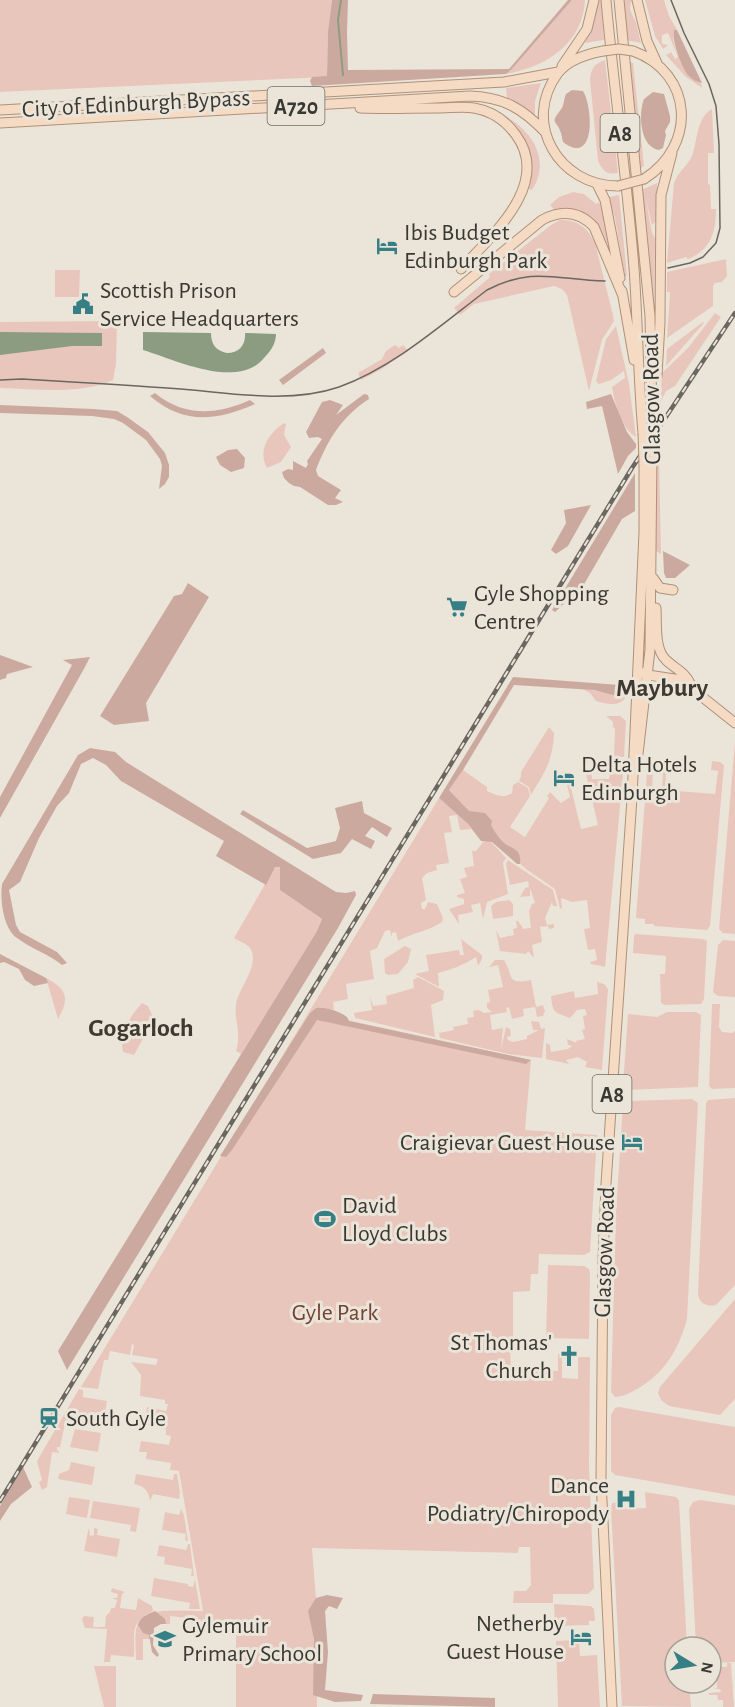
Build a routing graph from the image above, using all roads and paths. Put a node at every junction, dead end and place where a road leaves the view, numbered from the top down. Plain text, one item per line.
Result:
1 (594, 0) edge
2 (606, 0) edge
3 (619, 0) edge
4 (637, 0) edge
5 (659, 65) junction
6 (559, 71) junction
7 (315, 105) junction
8 (1, 110) edge
9 (0, 123) edge
10 (545, 132) junction
11 (672, 153) junction
12 (597, 184) junction
13 (461, 269) dead end
14 (454, 292) dead end
15 (623, 296) junction
16 (639, 384) junction
17 (652, 413) junction
18 (652, 573) junction
19 (673, 590) dead end
20 (651, 592) junction
21 (669, 663) junction
22 (644, 669) junction
23 (693, 688) junction
24 (735, 723) edge
25 (632, 798) junction
26 (612, 1707) edge

1 - 6 main road
2 - 16 main road, Glasgow Road / A8
3 - 17 main road, Glasgow Road / A8
4 - 5 main road
5 - 6 main road, bridge
5 - 11 main road
6 - 8 main road, City of Edinburgh Bypass / A720
6 - 10 main road
7 - 9 main road, City of Edinburgh Bypass / A720
7 - 10 main road, City of Edinburgh Bypass / A720
7 - 13 main road, A720
10 - 12 main road
11 - 12 main road, bridge
11 - 17 main road
12 - 15 main road
14 - 15 main road
15 - 16 main road
16 - 22 main road, Glasgow Road / A8, bridge
17 - 18 main road, Glasgow Road / A8, bridge
18 - 19 main road
18 - 20 main road, Glasgow Road / A8
20 - 21 main road, A8
20 - 22 main road, Glasgow Road / A8
21 - 22 main road
21 - 23 main road
22 - 23 main road
22 - 25 main road, Glasgow Road / A8
22 - 25 main road, Glasgow Road / A8
23 - 24 main road
25 - 26 main road, Glasgow Road / A8

